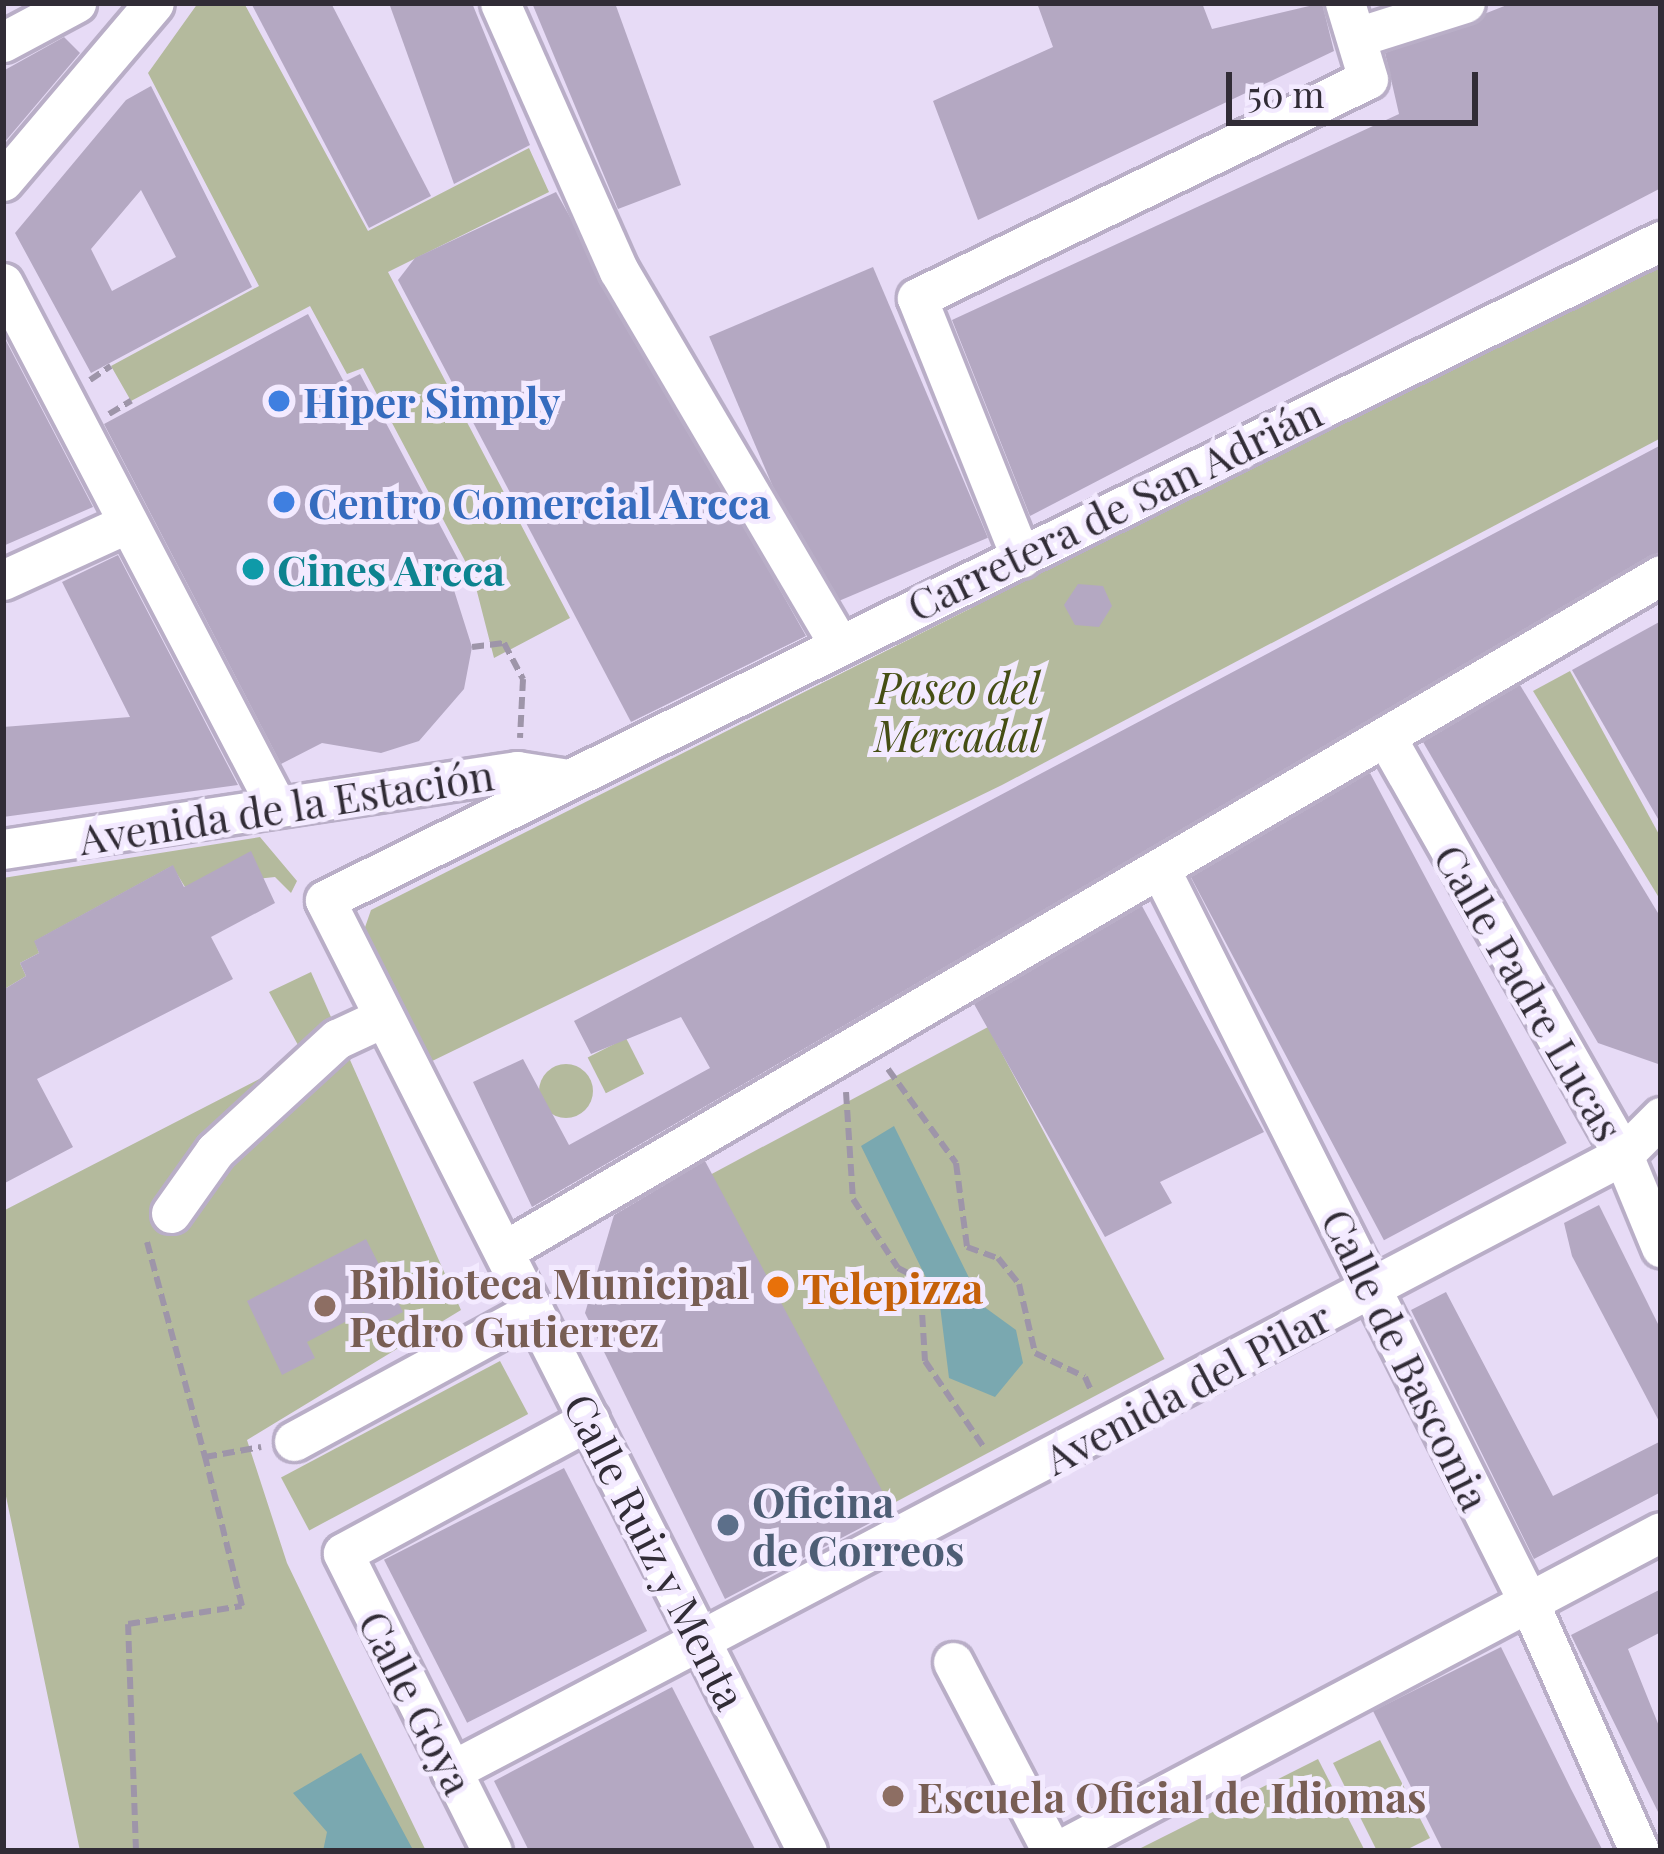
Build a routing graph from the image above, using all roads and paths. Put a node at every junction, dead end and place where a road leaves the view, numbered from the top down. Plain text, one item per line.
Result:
1 (76, 3) edge
2 (154, 3) edge
3 (500, 3) edge
4 (1465, 3) edge
5 (1351, 20) edge
6 (3, 42) edge
7 (3, 181) edge
8 (1661, 241) edge
9 (3, 283) edge
10 (126, 524) junction
11 (1021, 558) junction
12 (1661, 575) edge
13 (3, 580) edge
14 (836, 640) junction
15 (472, 647) dead end
16 (1388, 741) junction
17 (517, 771) junction
18 (568, 779) junction
19 (275, 802) junction
20 (3, 850) edge
21 (1162, 873) junction
22 (378, 1020) junction
23 (872, 1036) junction
24 (831, 1059) junction
25 (1661, 1117) edge
26 (1623, 1155) junction
27 (171, 1213) joint
28 (1661, 1247) edge
29 (509, 1248) junction
30 (1373, 1288) junction
31 (533, 1311) junction
32 (589, 1420) junction
33 (1107, 1429) junction
34 (295, 1441) joint
35 (205, 1457) junction
36 (1006, 1483) junction
37 (1661, 1532) edge
38 (1531, 1606) junction
39 (704, 1643) junction
40 (953, 1662) dead end
41 (451, 1771) junction
42 (136, 1851) edge
43 (492, 1851) edge
44 (807, 1851) edge
45 (1055, 1851) edge
46 (1639, 1851) edge

1 - 6 street
2 - 7 street
3 - 14 street
4 - 5 street
5 - 11 street
8 - 11 street, Carretera de San Adrián
9 - 10 street
10 - 13 street
10 - 19 street
11 - 14 street, Carretera de San Adrián
12 - 16 street
14 - 18 street, Carretera de San Adrián
15 - 17 path
16 - 21 street
16 - 26 street, Calle Padre Lucas
17 - 18 street, Avenida de la Estación
17 - 19 street, Avenida de la Estación
18 - 22 street, Carretera de San Adrián
19 - 20 street, Avenida de la Estación
21 - 23 street
21 - 30 street, Calle de Basconia
22 - 27 street
22 - 29 street, Calle Ruiz y Menta
23 - 24 street
23 - 33 path
24 - 29 street
24 - 36 path
25 - 26 street, Avenida del Pilar
26 - 28 street, Calle Padre Lucas
26 - 30 street, Avenida del Pilar
27 - 35 path
29 - 31 street, Calle Ruiz y Menta
30 - 33 street, Avenida del Pilar
30 - 38 street, Calle de Basconia
31 - 32 street, Calle Ruiz y Menta
31 - 34 street
32 - 39 street, Calle Ruiz y Menta
32 - 41 street, Calle Goya
33 - 36 street, Avenida del Pilar
34 - 35 path
35 - 42 path
36 - 39 street, Avenida del Pilar
37 - 38 street
38 - 45 street
38 - 46 street, Calle de Basconia
39 - 41 street, Avenida del Pilar
39 - 44 street, Calle Ruiz y Menta
40 - 45 street
41 - 43 street, Calle Goya

